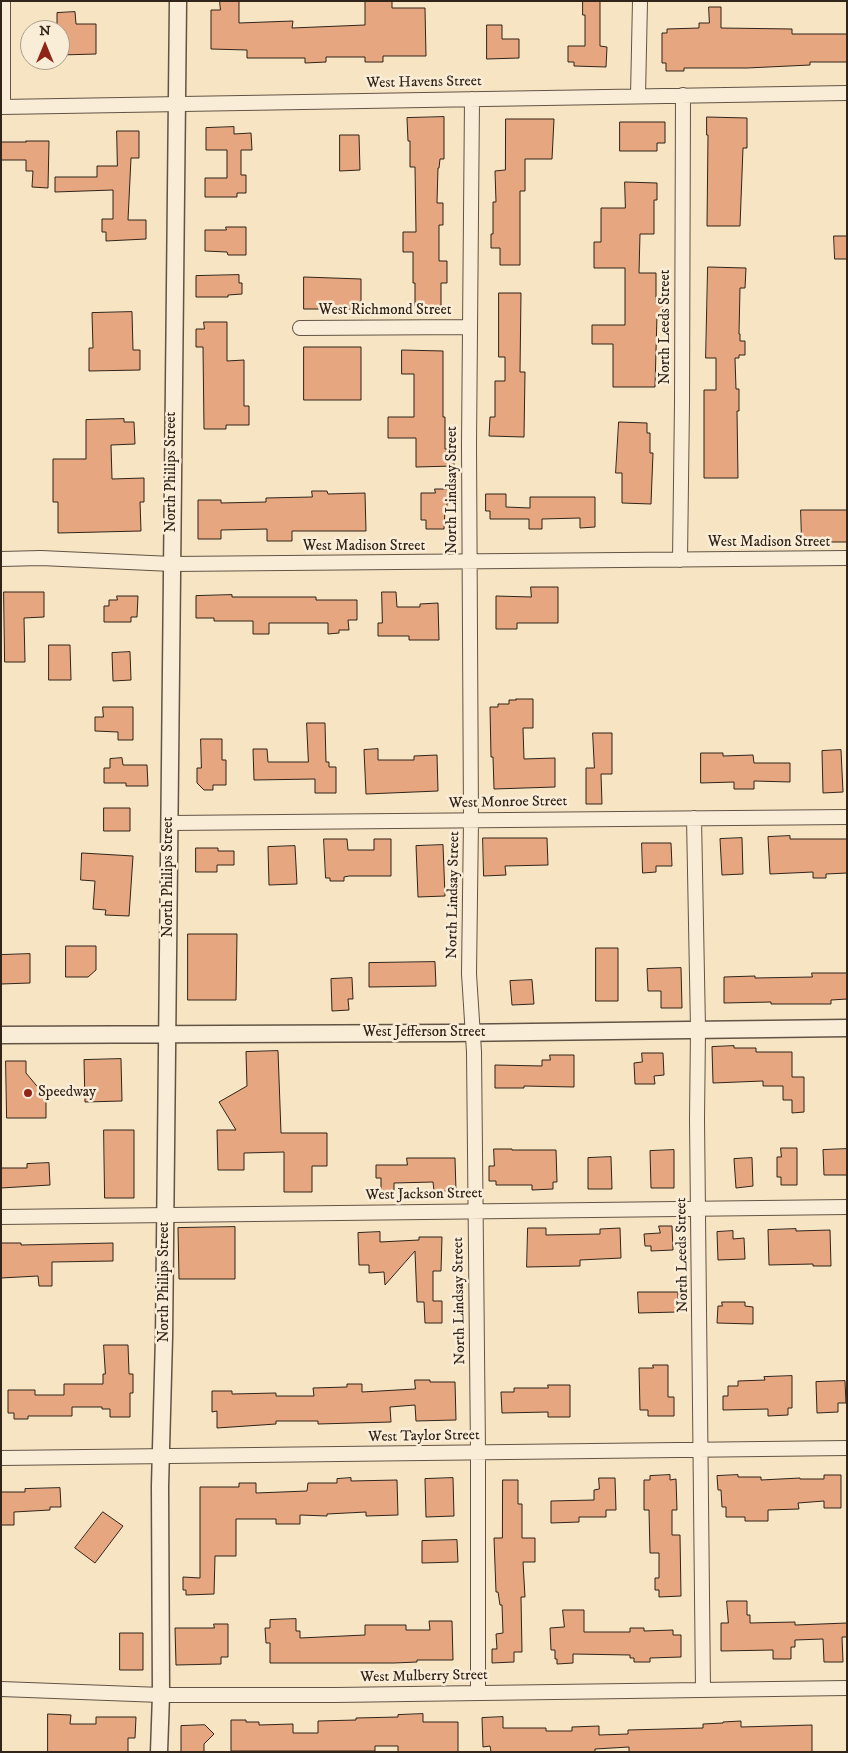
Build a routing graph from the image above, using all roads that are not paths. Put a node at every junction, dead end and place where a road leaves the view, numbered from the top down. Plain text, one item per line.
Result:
1 (2, 1) edge
2 (178, 1) edge
3 (640, 1) edge
4 (847, 93) edge
5 (683, 95) junction
6 (638, 96) junction
7 (472, 98) junction
8 (177, 103) junction
9 (2, 107) edge
10 (470, 327) junction
11 (300, 328) dead end
12 (847, 558) edge
13 (1, 559) edge
14 (680, 560) junction
15 (469, 562) junction
16 (172, 564) junction
17 (847, 817) edge
18 (694, 818) junction
19 (471, 820) junction
20 (170, 823) junction
21 (847, 1028) edge
22 (698, 1030) junction
23 (473, 1033) junction
24 (168, 1034) junction
25 (1, 1035) edge
26 (847, 1207) edge
27 (698, 1209) junction
28 (475, 1210) junction
29 (165, 1216) junction
30 (1, 1217) edge
31 (847, 1448) edge
32 (701, 1449) junction
33 (478, 1452) junction
34 (161, 1456) junction
35 (1, 1458) edge
36 (847, 1688) edge
37 (1, 1689) edge
38 (703, 1690) junction
39 (478, 1692) junction
40 (161, 1695) junction
41 (159, 1752) edge

1 - 9 street
2 - 8 street, North Philips Street
3 - 6 street
4 - 5 street, West Havens Street
5 - 6 street, West Havens Street
5 - 14 street, North Leeds Street
6 - 7 street, West Havens Street
7 - 8 street, West Havens Street
7 - 10 street, North Lindsay Street
8 - 9 street, West Havens Street
8 - 16 street, North Philips Street
10 - 11 street, West Richmond Street
10 - 15 street, North Lindsay Street
12 - 14 street, West Madison Street
13 - 16 street, West Madison Street
14 - 15 street, West Madison Street
15 - 16 street, West Madison Street
15 - 19 street, North Lindsay Street
16 - 20 street, North Philips Street
17 - 18 street, West Monroe Street
18 - 19 street, West Monroe Street
18 - 22 street, North Leeds Street
19 - 20 street, West Monroe Street
19 - 23 street, North Lindsay Street
20 - 24 street, North Philips Street
21 - 22 street, West Jefferson Street
22 - 23 street, West Jefferson Street
22 - 27 street, North Leeds Street
23 - 24 street, West Jefferson Street
23 - 28 street, North Lindsay Street
24 - 25 street, West Jefferson Street
24 - 29 street, North Philips Street
26 - 27 street, West Jackson Street
27 - 28 street, West Jackson Street
27 - 32 street, North Leeds Street
28 - 29 street, West Jackson Street
28 - 33 street, North Lindsay Street
29 - 30 street, West Jackson Street
29 - 34 street, North Philips Street
31 - 32 street, West Taylor Street
32 - 33 street, West Taylor Street
32 - 38 street, North Leeds Street
33 - 34 street, West Taylor Street
33 - 39 street, North Lindsay Street
34 - 35 street, West Taylor Street
34 - 40 street, North Philips Street
36 - 38 street, West Mulberry Street
37 - 40 street, West Mulberry Street
38 - 39 street, West Mulberry Street
39 - 40 street, West Mulberry Street
40 - 41 street, North Philips Street

